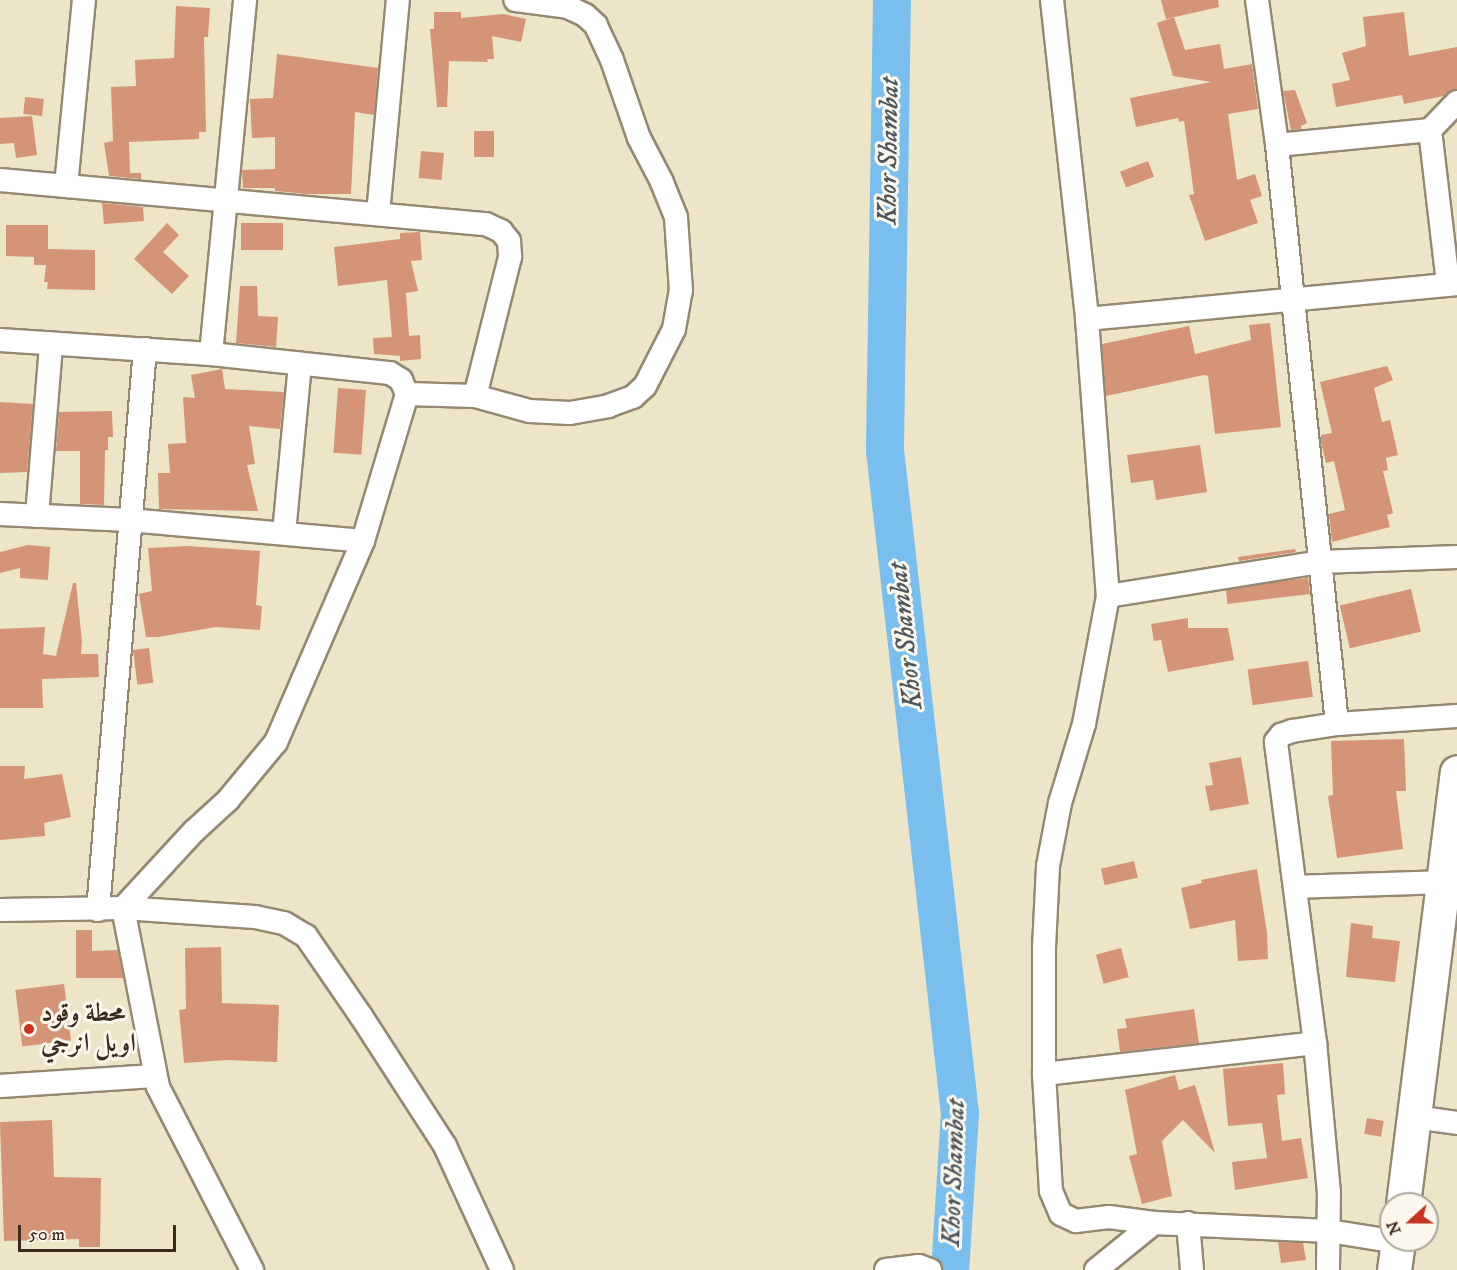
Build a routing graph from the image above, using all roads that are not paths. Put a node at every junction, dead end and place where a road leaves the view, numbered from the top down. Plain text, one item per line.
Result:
1 (84, 0) edge
2 (245, 0) edge
3 (398, 0) edge
4 (515, 0) edge
5 (1052, 0) edge
6 (1257, 0) edge
7 (569, 3) edge
8 (1457, 102) edge
9 (1430, 130) junction
10 (1277, 145) junction
11 (0, 180) edge
12 (66, 186) junction
13 (225, 200) junction
14 (378, 214) junction
15 (1453, 284) edge
16 (1291, 298) junction
17 (1087, 319) junction
18 (0, 340) edge
19 (51, 344) junction
20 (145, 350) junction
21 (211, 354) junction
22 (300, 364) junction
23 (407, 394) junction
24 (475, 396) junction
25 (0, 514) edge
26 (37, 516) junction
27 (129, 520) junction
28 (284, 533) junction
29 (363, 541) junction
30 (1457, 557) edge
31 (1320, 562) junction
32 (1108, 596) junction
33 (1457, 716) edge
34 (1337, 724) junction
35 (1457, 774) edge
36 (1444, 882) junction
37 (1295, 887) junction
38 (123, 908) junction
39 (0, 910) edge
40 (98, 910) junction
41 (1315, 1043) junction
42 (1044, 1074) junction
43 (155, 1076) junction
44 (0, 1086) edge
45 (1415, 1118) junction
46 (1457, 1123) edge
47 (1405, 1192) edge
48 (1154, 1223) junction
49 (1188, 1223) junction
50 (1329, 1231) junction
51 (1379, 1246) edge
52 (922, 1269) edge
53 (252, 1270) edge
54 (502, 1270) edge
55 (886, 1270) edge
56 (1096, 1270) edge
57 (1192, 1270) edge
58 (1328, 1270) edge

1 - 12 street
2 - 13 street
3 - 14 street
4 - 7 street
5 - 17 street
6 - 10 street
7 - 24 street
8 - 9 street
9 - 10 street
9 - 15 street
10 - 16 street
11 - 12 street
12 - 13 street
13 - 14 street
13 - 21 street
14 - 24 street
15 - 16 street
16 - 17 street
16 - 31 street
17 - 32 street
18 - 19 street
19 - 20 street
19 - 26 street
20 - 21 street
20 - 27 street
21 - 22 street
22 - 23 street
22 - 28 street
23 - 24 street
23 - 29 street
25 - 26 street
26 - 27 street
27 - 28 street
27 - 40 street
28 - 29 street
29 - 38 street
30 - 31 street
31 - 32 street
31 - 34 street
32 - 42 street
33 - 34 street
34 - 37 street
35 - 36 street
36 - 37 street
36 - 45 street
37 - 41 street
38 - 40 street
38 - 43 street
38 - 54 street
39 - 40 street
41 - 42 street
41 - 50 street
42 - 48 street
43 - 44 street
43 - 53 street
45 - 46 street
45 - 47 street
48 - 49 street
48 - 56 street
49 - 50 street
49 - 57 street
50 - 51 street
50 - 58 street
52 - 55 street

